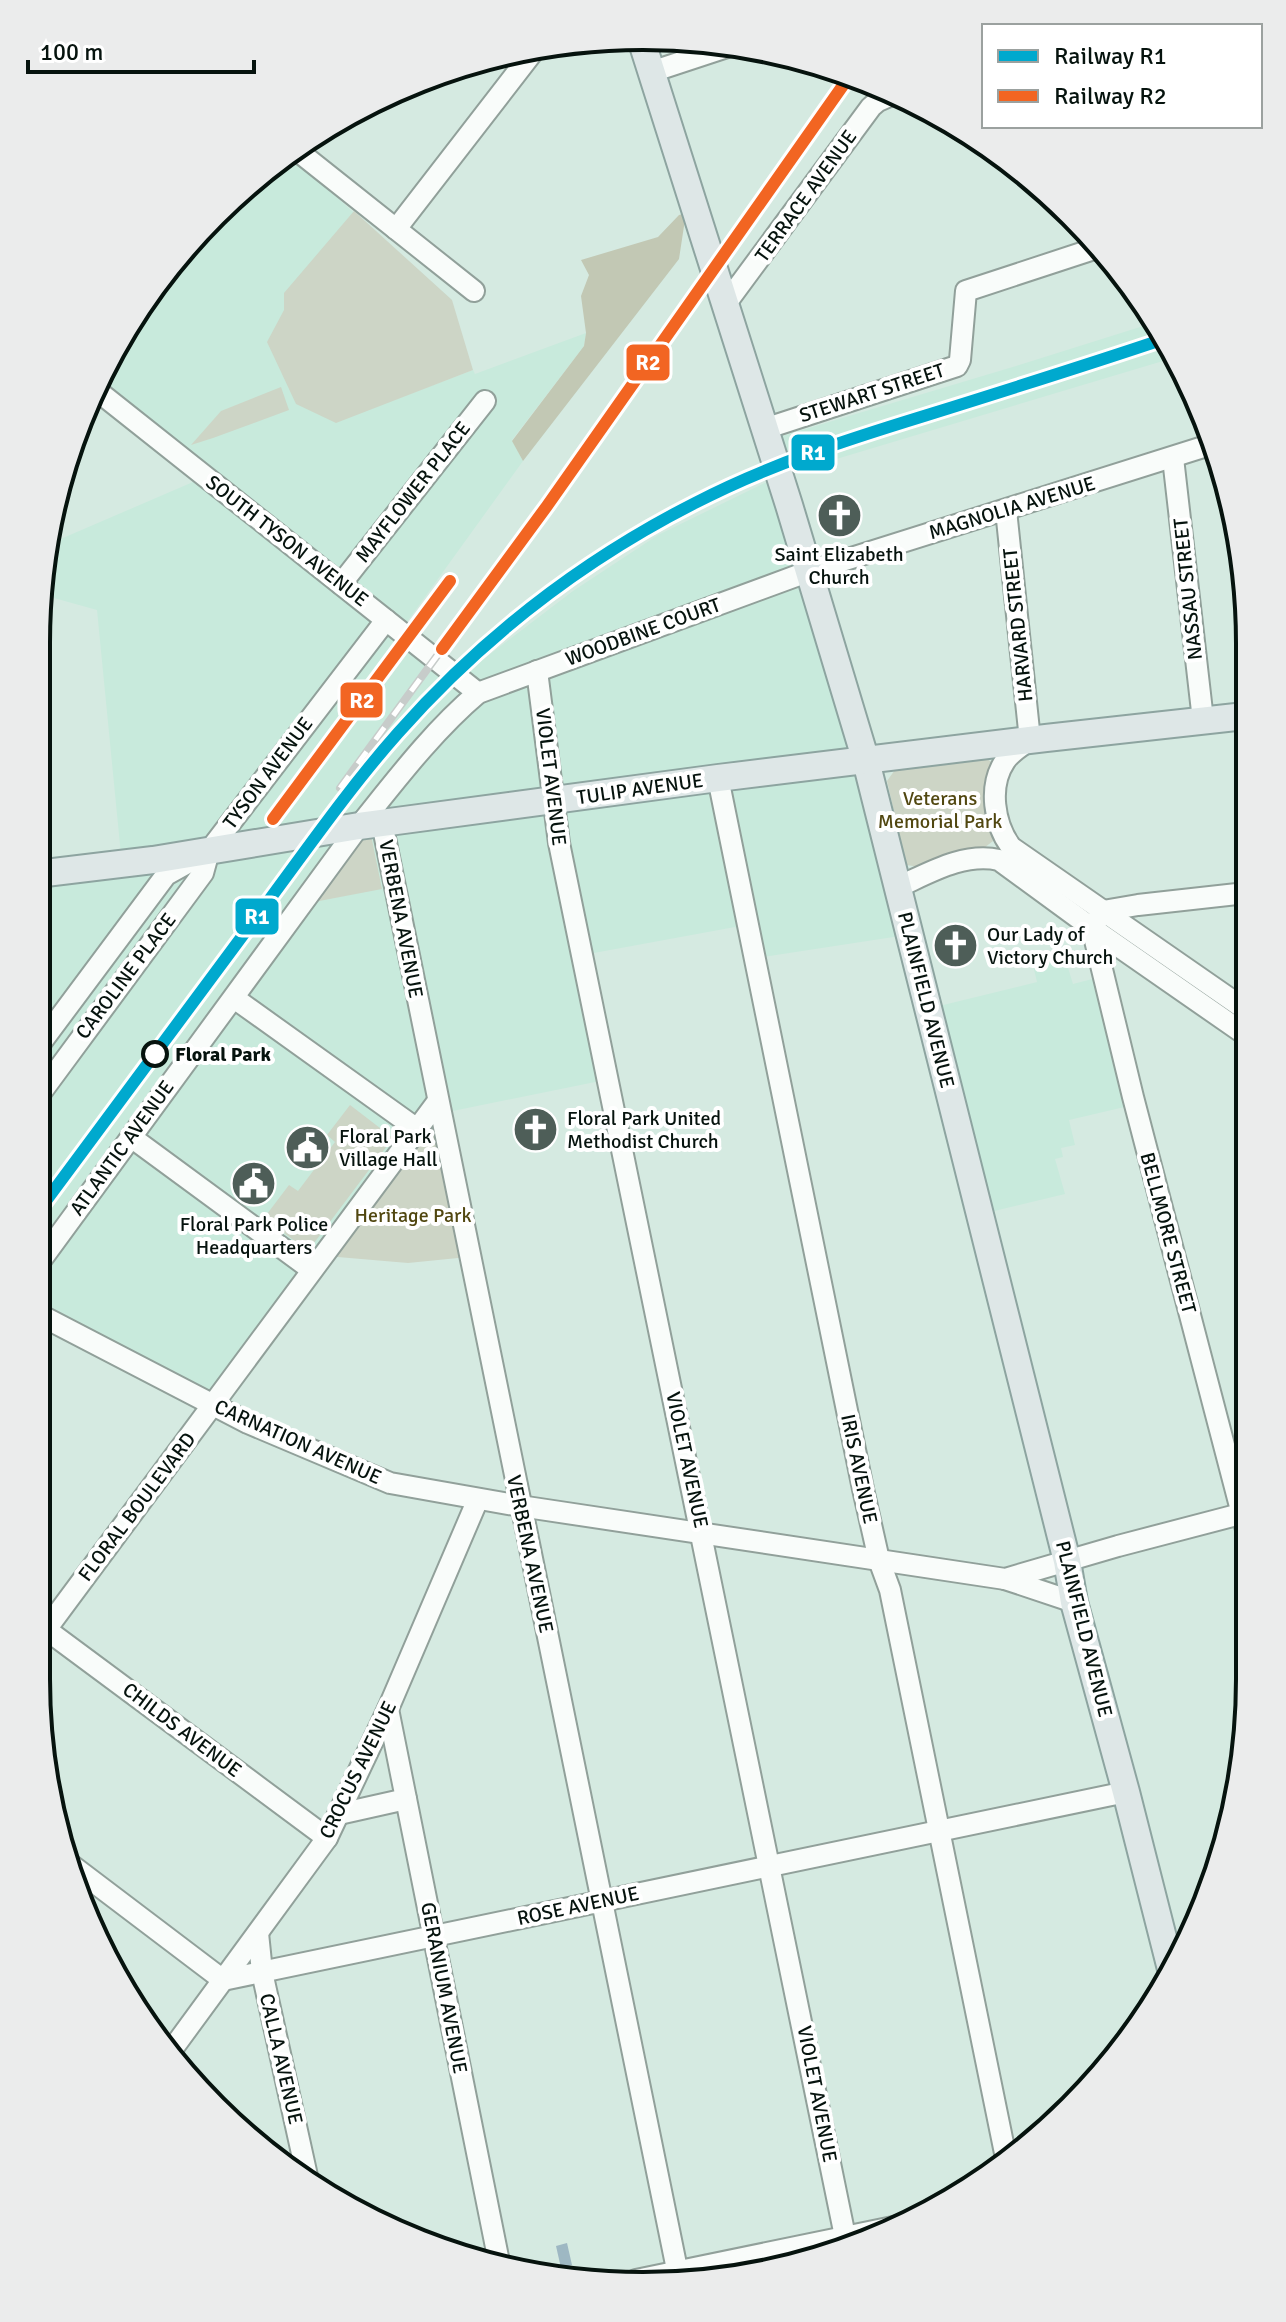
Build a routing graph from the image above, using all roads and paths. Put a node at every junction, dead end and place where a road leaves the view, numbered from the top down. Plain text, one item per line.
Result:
1 (644, 50) edge
2 (707, 54) edge
3 (526, 61) edge
4 (651, 72) junction
5 (881, 100) edge
6 (305, 157) edge
7 (396, 229) junction
8 (1088, 251) edge
9 (474, 291) dead end
10 (724, 306) junction
11 (104, 396) edge
12 (485, 401) dead end
13 (764, 429) junction
14 (1203, 447) edge
15 (1173, 458) junction
16 (1006, 510) junction
17 (807, 572) junction
18 (341, 584) junction
19 (386, 620) junction
20 (537, 671) junction
21 (478, 693) junction
22 (1236, 717) edge
23 (1203, 720) junction
24 (1030, 740) junction
25 (866, 761) junction
26 (718, 778) junction
27 (555, 801) junction
28 (371, 824) junction
29 (209, 851) junction
30 (1005, 854) junction
31 (50, 872) edge
32 (898, 887) junction
33 (1236, 894) edge
34 (1097, 919) junction
35 (234, 998) junction
36 (1216, 1002) junction
37 (1236, 1007) edge
38 (1236, 1024) edge
39 (50, 1031) edge
40 (50, 1080) edge
41 (438, 1101) junction
42 (417, 1129) junction
43 (131, 1137) junction
44 (50, 1248) edge
45 (312, 1270) junction
46 (50, 1320) edge
47 (213, 1405) junction
48 (1236, 1480) edge
49 (478, 1499) junction
50 (520, 1506) junction
51 (1236, 1515) edge
52 (702, 1534) junction
53 (879, 1560) junction
54 (1067, 1561) junction
55 (1005, 1579) junction
56 (1074, 1602) junction
57 (50, 1618) edge
58 (50, 1640) edge
59 (388, 1709) junction
60 (1126, 1792) junction
61 (406, 1799) junction
62 (339, 1814) junction
63 (939, 1832) junction
64 (327, 1838) junction
65 (771, 1867) junction
66 (82, 1873) edge
67 (602, 1902) junction
68 (258, 1933) junction
69 (434, 1936) junction
70 (1168, 1955) edge
71 (262, 1972) junction
72 (223, 1980) junction
73 (176, 2044) edge
74 (1004, 2149) edge
75 (305, 2165) edge
76 (845, 2237) edge
77 (795, 2252) edge
78 (497, 2254) edge
79 (746, 2263) edge
80 (677, 2271) edge

1 - 4 main road, PLAINFIELD AVENUE
2 - 4 street
3 - 7 street
4 - 10 main road, PLAINFIELD AVENUE
5 - 10 street, TERRACE AVENUE
6 - 7 street
7 - 9 street
8 - 13 street, STEWART STREET
10 - 13 main road, PLAINFIELD AVENUE
11 - 18 street, SOUTH TYSON AVENUE
12 - 18 street, MAYFLOWER PLACE
13 - 17 main road, PLAINFIELD AVENUE
14 - 15 street, MAGNOLIA AVENUE
15 - 16 street, MAGNOLIA AVENUE
15 - 23 street, NASSAU STREET
16 - 17 street, MAGNOLIA AVENUE
16 - 24 street, HARVARD STREET
17 - 20 street, WOODBINE COURT
17 - 25 main road, PLAINFIELD AVENUE
18 - 19 street, SOUTH TYSON AVENUE
19 - 21 street, SOUTH TYSON AVENUE
19 - 29 street, TYSON AVENUE
20 - 21 street, WOODBINE COURT
20 - 27 street, VIOLET AVENUE
21 - 28 street, ATLANTIC AVENUE
22 - 23 main road, TULIP AVENUE
23 - 24 main road, TULIP AVENUE
24 - 25 main road, TULIP AVENUE
24 - 30 street
25 - 26 main road, TULIP AVENUE
25 - 32 main road, PLAINFIELD AVENUE
26 - 27 main road, TULIP AVENUE
26 - 53 street, IRIS AVENUE
27 - 28 main road, TULIP AVENUE
27 - 52 street, VIOLET AVENUE
28 - 29 main road, TULIP AVENUE
28 - 35 street, ATLANTIC AVENUE
28 - 41 street, VERBENA AVENUE
29 - 31 main road, TULIP AVENUE
29 - 39 street
29 - 40 street, CAROLINE PLACE
30 - 32 street
30 - 34 street
32 - 54 main road, PLAINFIELD AVENUE
33 - 34 street
34 - 36 street
34 - 48 street, BELLMORE STREET
35 - 42 street
35 - 43 street, ATLANTIC AVENUE
36 - 37 street
36 - 38 street
41 - 42 street, FLORAL BOULEVARD
41 - 50 street, VERBENA AVENUE
42 - 45 street, FLORAL BOULEVARD
43 - 44 street, ATLANTIC AVENUE
43 - 45 street
45 - 47 street, FLORAL BOULEVARD
46 - 47 street, CARNATION AVENUE
47 - 49 street, CARNATION AVENUE
47 - 57 street, FLORAL BOULEVARD
49 - 50 street, CARNATION AVENUE
49 - 59 street, CROCUS AVENUE
50 - 52 street, CARNATION AVENUE
50 - 67 street, VERBENA AVENUE
51 - 54 street, CARNATION AVENUE
52 - 53 street, CARNATION AVENUE
52 - 65 street, VIOLET AVENUE
53 - 55 street, CARNATION AVENUE
53 - 63 street, IRIS AVENUE
54 - 55 street, CARNATION AVENUE
54 - 56 main road, PLAINFIELD AVENUE
55 - 56 street, CARNATION AVENUE
56 - 60 main road, PLAINFIELD AVENUE
58 - 64 street, CHILDS AVENUE
59 - 61 street, GERANIUM AVENUE
59 - 62 street, CROCUS AVENUE
60 - 63 street, ROSE AVENUE
60 - 70 main road, PLAINFIELD AVENUE
61 - 62 street
61 - 69 street, GERANIUM AVENUE
62 - 64 street, CROCUS AVENUE
63 - 65 street, ROSE AVENUE
63 - 74 street, IRIS AVENUE
64 - 68 street, CROCUS AVENUE
65 - 67 street, ROSE AVENUE
65 - 76 street, VIOLET AVENUE
66 - 72 street
67 - 69 street, ROSE AVENUE
67 - 80 street, VERBENA AVENUE
68 - 71 street, CALLA AVENUE
68 - 72 street, CROCUS AVENUE
69 - 71 street, ROSE AVENUE
69 - 78 street, GERANIUM AVENUE
71 - 72 street, ROSE AVENUE
71 - 75 street, CALLA AVENUE
72 - 73 street, CROCUS AVENUE
77 - 79 street

